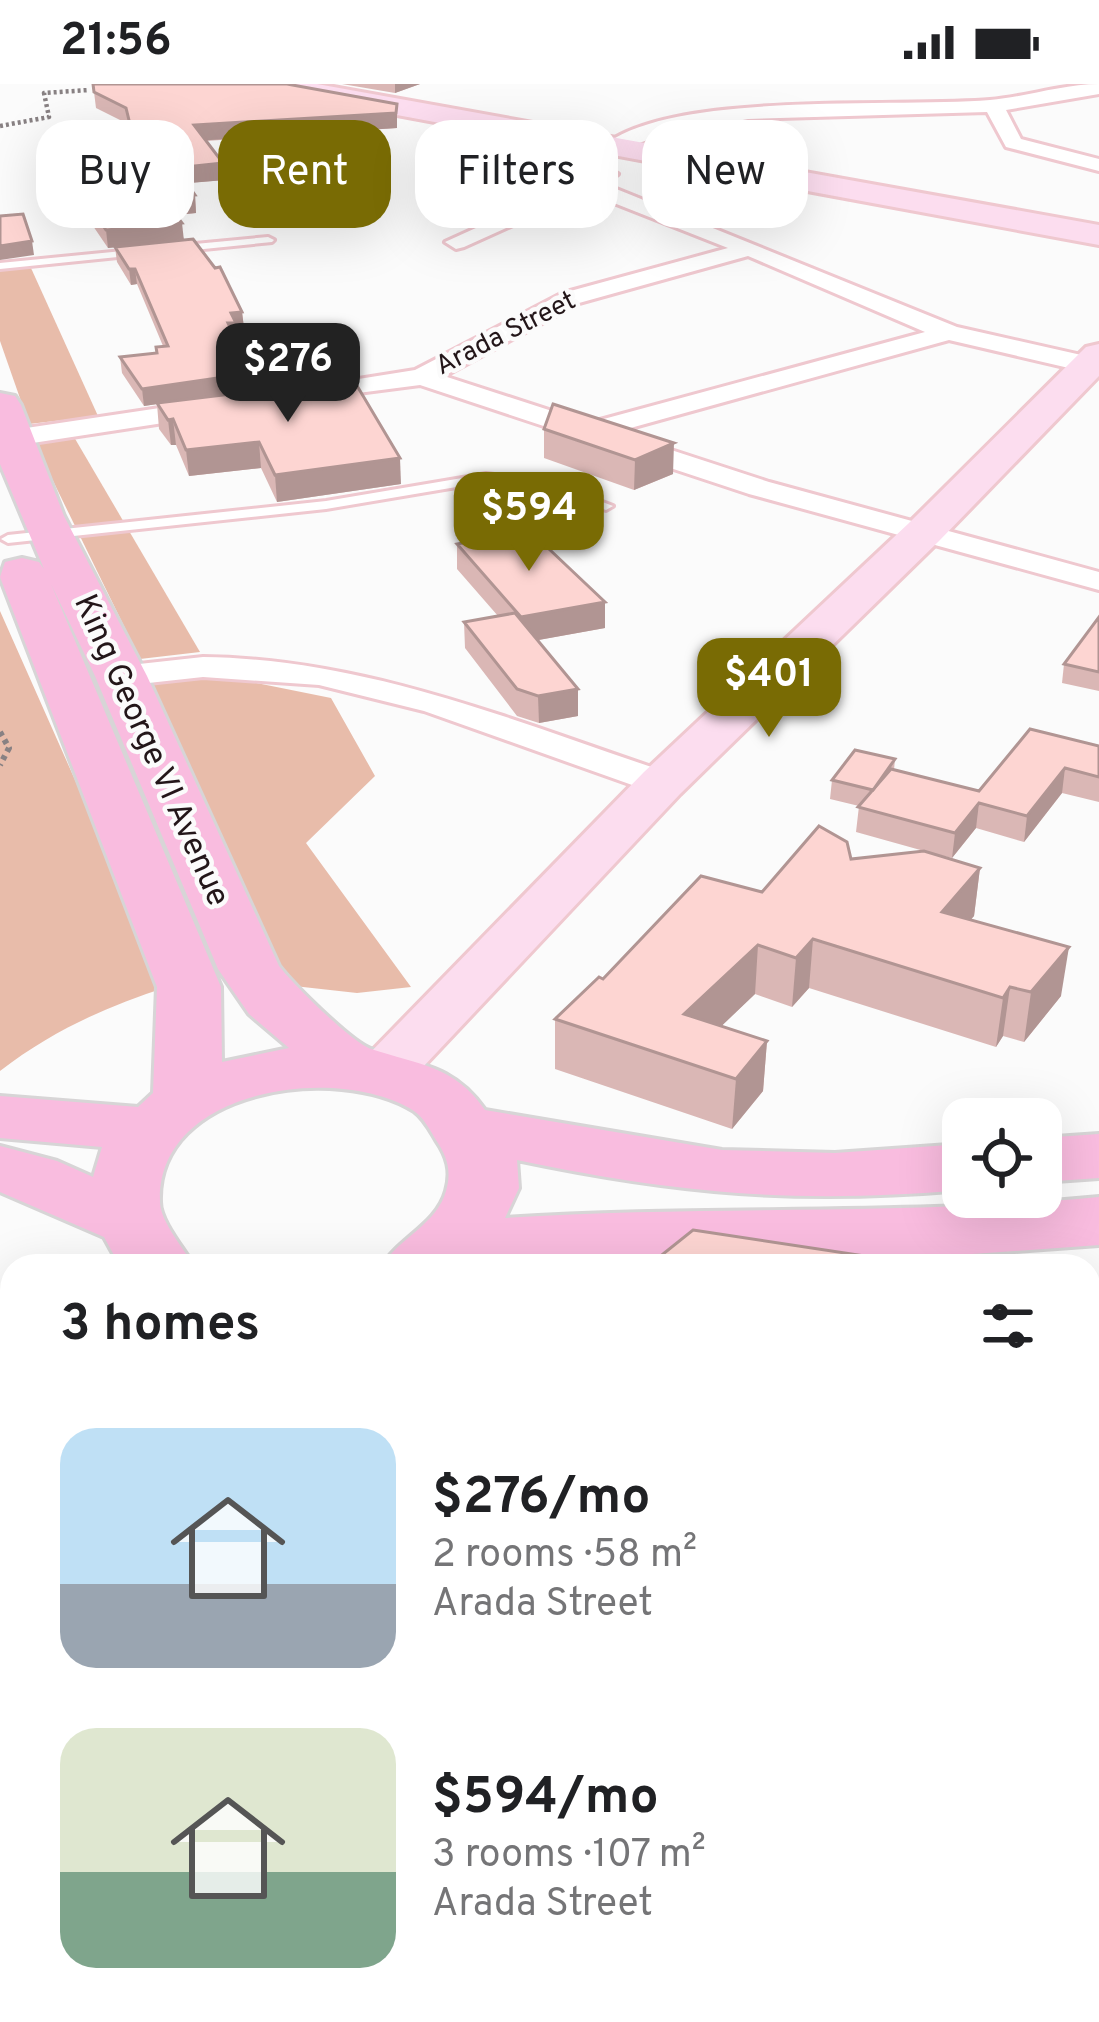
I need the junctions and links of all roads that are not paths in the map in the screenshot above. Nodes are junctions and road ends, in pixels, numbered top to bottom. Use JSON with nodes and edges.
{"nodes":[{"id":1,"x":274,"y":84,"type":"edge"},
{"id":2,"x":793,"y":84,"type":"edge"},
{"id":3,"x":1002,"y":84,"type":"edge"},
{"id":4,"x":941,"y":88,"type":"dead end"},
{"id":5,"x":1099,"y":88,"type":"edge"},
{"id":6,"x":1024,"y":100,"type":"junction"},
{"id":7,"x":994,"y":106,"type":"junction"},
{"id":8,"x":775,"y":115,"type":"junction"},
{"id":9,"x":467,"y":120,"type":"edge"},
{"id":10,"x":618,"y":145,"type":"edge"},
{"id":11,"x":1099,"y":165,"type":"edge"},
{"id":12,"x":808,"y":182,"type":"edge"},
{"id":13,"x":618,"y":197,"type":"edge"},
{"id":14,"x":487,"y":228,"type":"edge"},
{"id":15,"x":1099,"y":235,"type":"edge"},
{"id":16,"x":268,"y":240,"type":"dead end"},
{"id":17,"x":456,"y":242,"type":"dead end"},
{"id":18,"x":750,"y":249,"type":"junction"},
{"id":19,"x":0,"y":266,"type":"edge"},
{"id":20,"x":949,"y":333,"type":"junction"},
{"id":21,"x":1095,"y":363,"type":"edge"},
{"id":22,"x":422,"y":377,"type":"junction"},
{"id":23,"x":285,"y":398,"type":"edge"},
{"id":24,"x":240,"y":404,"type":"edge"},
{"id":25,"x":4,"y":420,"type":"edge"},
{"id":26,"x":586,"y":432,"type":"junction"},
{"id":27,"x":606,"y":506,"type":"dead end"},
{"id":28,"x":19,"y":530,"type":"edge"},
{"id":29,"x":924,"y":532,"type":"junction"},
{"id":30,"x":1099,"y":581,"type":"edge"},
{"id":31,"x":71,"y":628,"type":"junction"},
{"id":32,"x":121,"y":676,"type":"junction"},
{"id":33,"x":662,"y":784,"type":"junction"},
{"id":34,"x":366,"y":1069,"type":"junction"},
{"id":35,"x":164,"y":1112,"type":"junction"},
{"id":36,"x":0,"y":1117,"type":"edge"},
{"id":37,"x":473,"y":1130,"type":"junction"},
{"id":38,"x":1099,"y":1156,"type":"edge"},
{"id":39,"x":1062,"y":1159,"type":"edge"},
{"id":40,"x":0,"y":1169,"type":"edge"},
{"id":41,"x":942,"y":1169,"type":"edge"},
{"id":42,"x":1099,"y":1221,"type":"edge"},
{"id":43,"x":137,"y":1241,"type":"edge"},
{"id":44,"x":435,"y":1254,"type":"edge"},
{"id":45,"x":457,"y":1254,"type":"edge"}],
"edges":[{"from":1,"to":9,"type":"street"},
{"from":2,"to":8,"type":"street"},
{"from":3,"to":4,"type":"street"},
{"from":3,"to":6,"type":"street"},
{"from":5,"to":6,"type":"street"},
{"from":6,"to":7,"type":"street"},
{"from":7,"to":8,"type":"street"},
{"from":7,"to":11,"type":"street"},
{"from":8,"to":10,"type":"street"},
{"from":12,"to":15,"type":"street"},
{"from":13,"to":18,"type":"street"},
{"from":14,"to":17,"type":"street"},
{"from":16,"to":19,"type":"lane"},
{"from":18,"to":20,"type":"street"},
{"from":18,"to":22,"type":"street","name":"Arada Street"},
{"from":20,"to":21,"type":"street"},
{"from":20,"to":26,"type":"street"},
{"from":21,"to":29,"type":"street"},
{"from":22,"to":23,"type":"street","name":"Arada Street"},
{"from":22,"to":26,"type":"street"},
{"from":24,"to":25,"type":"street"},
{"from":25,"to":28,"type":"main road","name":"King George VI Avenue"},
{"from":26,"to":29,"type":"street"},
{"from":27,"to":28,"type":"lane"},
{"from":28,"to":31,"type":"main road","name":"King George VI Avenue"},
{"from":29,"to":30,"type":"street"},
{"from":29,"to":33,"type":"street"},
{"from":31,"to":32,"type":"main road","name":"King George VI Avenue"},
{"from":31,"to":35,"type":"main road","name":"King George VI Avenue"},
{"from":32,"to":33,"type":"street"},
{"from":32,"to":34,"type":"main road","name":"King George VI Avenue"},
{"from":33,"to":34,"type":"street"},
{"from":34,"to":35,"type":"main road"},
{"from":34,"to":37,"type":"main road"},
{"from":35,"to":36,"type":"main road"},
{"from":35,"to":43,"type":"main road"},
{"from":37,"to":41,"type":"main road"},
{"from":37,"to":44,"type":"main road"},
{"from":38,"to":39,"type":"main road"},
{"from":40,"to":43,"type":"main road"},
{"from":42,"to":45,"type":"main road"}]}
